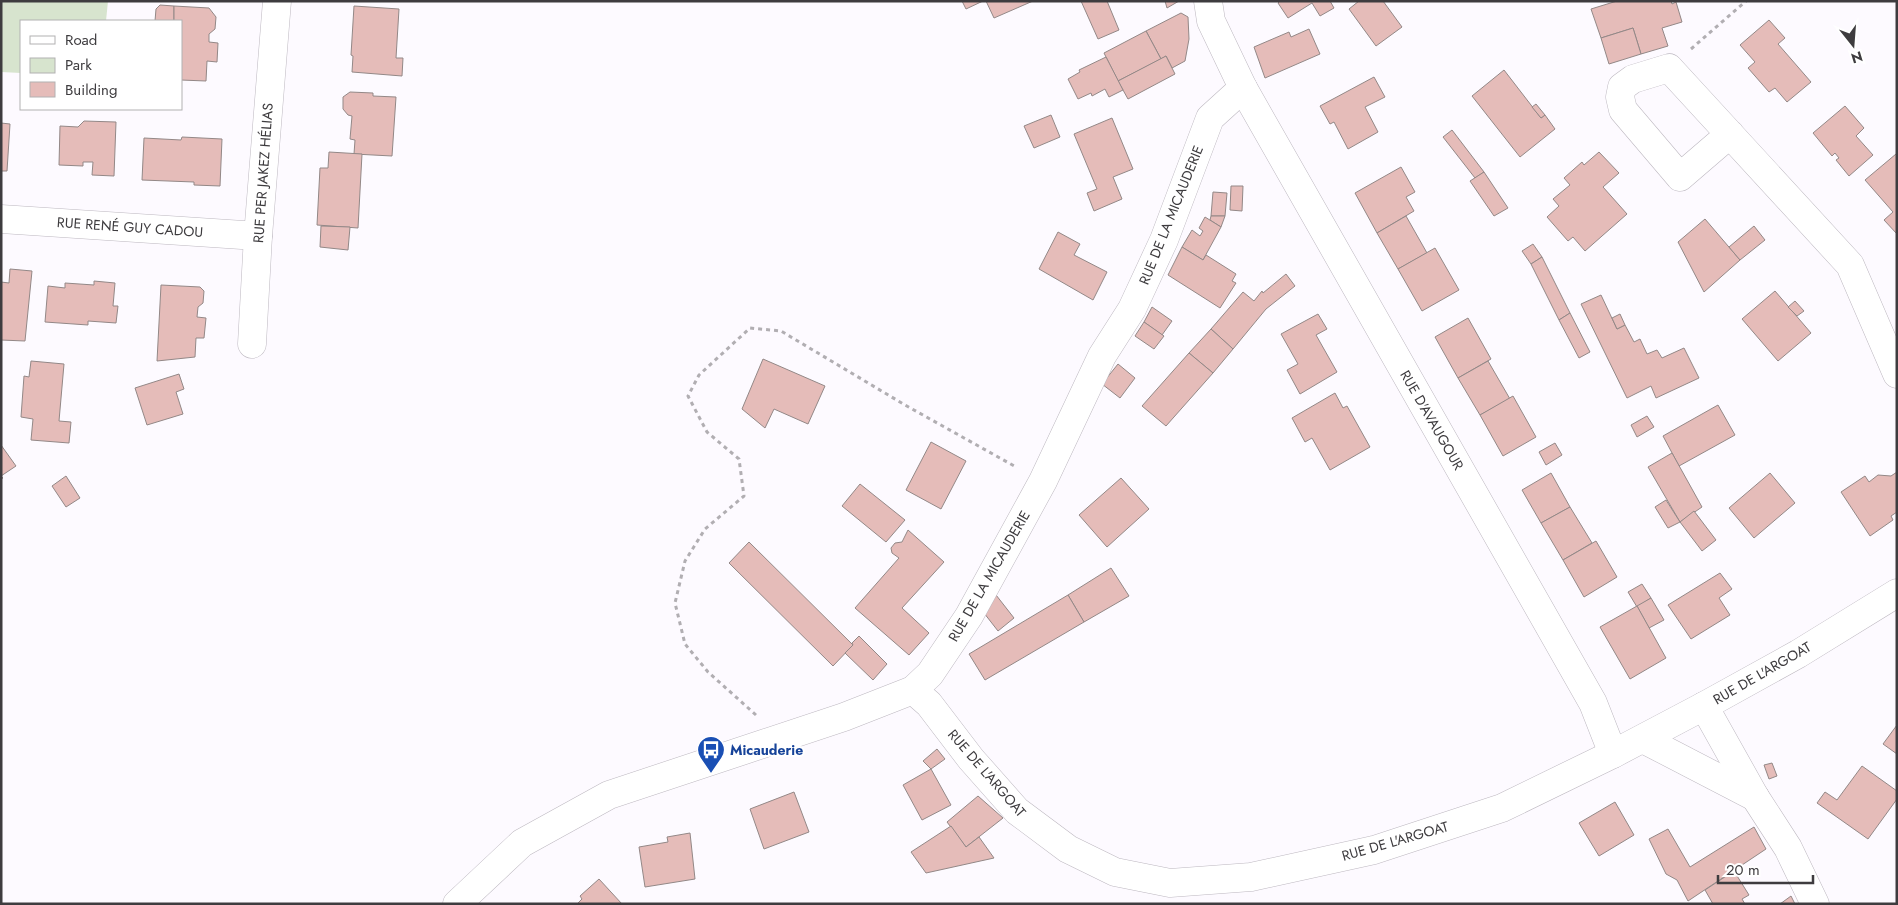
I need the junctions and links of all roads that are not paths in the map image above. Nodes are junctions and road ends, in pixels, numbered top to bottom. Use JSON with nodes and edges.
{"nodes":[{"id":1,"x":277,"y":1,"type":"edge"},
{"id":2,"x":1208,"y":1,"type":"edge"},
{"id":3,"x":1243,"y":88,"type":"junction"},
{"id":4,"x":1730,"y":134,"type":"junction"},
{"id":5,"x":1,"y":218,"type":"edge"},
{"id":6,"x":258,"y":236,"type":"junction"},
{"id":7,"x":252,"y":344,"type":"dead end"},
{"id":8,"x":1897,"y":374,"type":"edge"},
{"id":9,"x":1897,"y":593,"type":"edge"},
{"id":10,"x":913,"y":690,"type":"junction"},
{"id":11,"x":1704,"y":706,"type":"junction"},
{"id":12,"x":1643,"y":739,"type":"junction"},
{"id":13,"x":1613,"y":754,"type":"junction"},
{"id":14,"x":1755,"y":797,"type":"junction"},
{"id":15,"x":457,"y":904,"type":"edge"},
{"id":16,"x":1815,"y":904,"type":"edge"}],
"edges":[{"from":1,"to":6,"type":"street","name":"RUE PER JAKEZ HÉLIAS"},
{"from":2,"to":3,"type":"street"},
{"from":3,"to":10,"type":"street","name":"RUE DE LA MICAUDERIE"},
{"from":3,"to":13,"type":"street","name":"RUE D'AVAUGOUR"},
{"from":4,"to":4,"type":"street"},
{"from":4,"to":8,"type":"street"},
{"from":5,"to":6,"type":"street","name":"RUE RENÉ GUY CADOU"},
{"from":6,"to":7,"type":"street","name":"RUE PER JAKEZ HÉLIAS"},
{"from":9,"to":11,"type":"street","name":"RUE DE L'ARGOAT"},
{"from":10,"to":13,"type":"street","name":"RUE DE L'ARGOAT"},
{"from":10,"to":15,"type":"street","name":"RUE DE LA MICAUDERIE"},
{"from":11,"to":12,"type":"street","name":"RUE DE L'ARGOAT"},
{"from":11,"to":14,"type":"street"},
{"from":12,"to":13,"type":"street","name":"RUE DE L'ARGOAT"},
{"from":12,"to":14,"type":"street"},
{"from":14,"to":16,"type":"street"}]}
